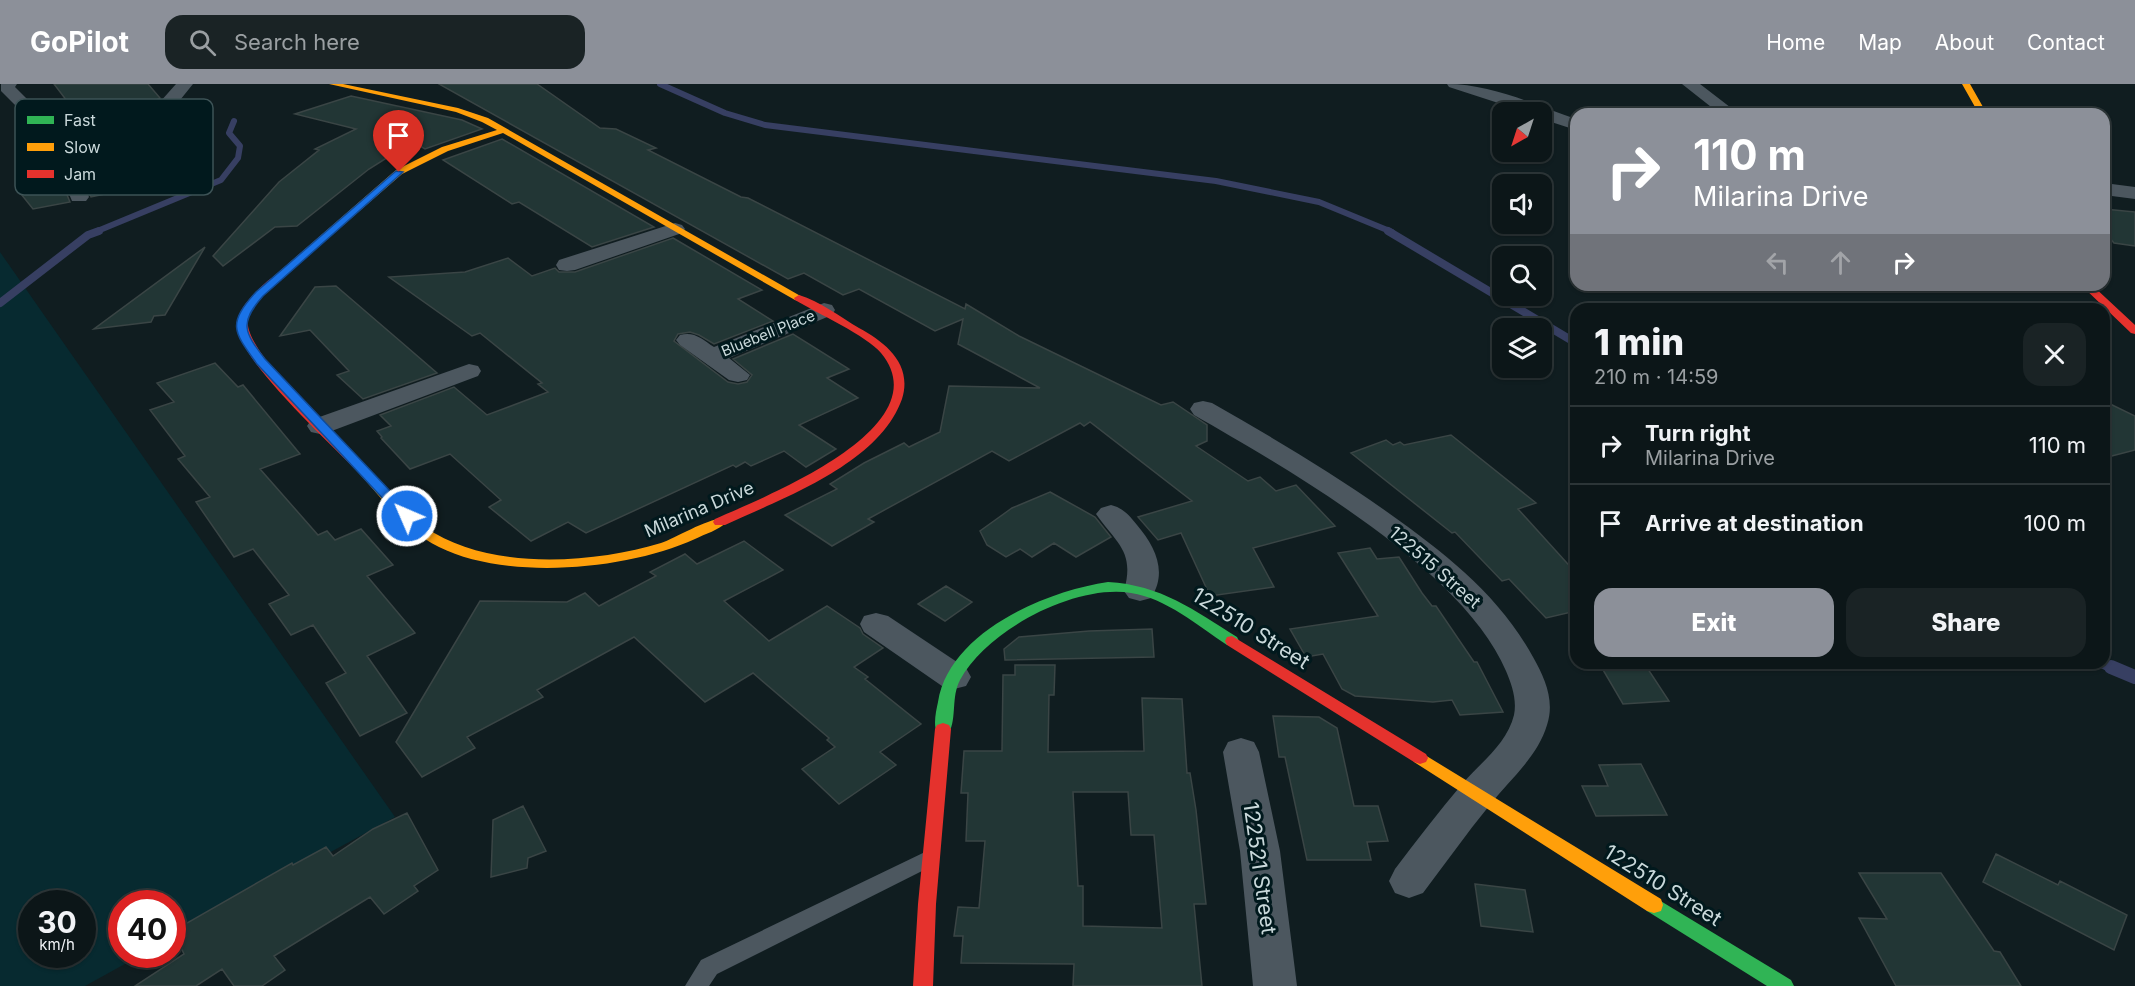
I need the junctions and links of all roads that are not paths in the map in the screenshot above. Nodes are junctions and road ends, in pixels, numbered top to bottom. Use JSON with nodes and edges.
{"nodes":[{"id":1,"x":9,"y":84,"type":"edge"},
{"id":2,"x":185,"y":84,"type":"edge"},
{"id":3,"x":336,"y":84,"type":"edge"},
{"id":4,"x":1455,"y":84,"type":"edge"},
{"id":5,"x":1690,"y":84,"type":"edge"},
{"id":6,"x":1966,"y":84,"type":"edge"},
{"id":7,"x":19,"y":99,"type":"edge"},
{"id":8,"x":172,"y":99,"type":"edge"},
{"id":9,"x":1508,"y":102,"type":"edge"},
{"id":10,"x":1723,"y":108,"type":"edge"},
{"id":11,"x":1980,"y":108,"type":"edge"},
{"id":12,"x":1552,"y":117,"type":"edge"},
{"id":13,"x":1570,"y":123,"type":"edge"},
{"id":14,"x":504,"y":130,"type":"junction"},
{"id":15,"x":2110,"y":190,"type":"edge"},
{"id":16,"x":2135,"y":193,"type":"edge"},
{"id":17,"x":675,"y":229,"type":"junction"},
{"id":18,"x":567,"y":265,"type":"dead end"},
{"id":19,"x":2092,"y":291,"type":"edge"},
{"id":20,"x":2105,"y":303,"type":"edge"},
{"id":21,"x":2110,"y":308,"type":"edge"},
{"id":22,"x":824,"y":310,"type":"junction"},
{"id":23,"x":2135,"y":331,"type":"edge"},
{"id":24,"x":688,"y":340,"type":"dead end"},
{"id":25,"x":712,"y":356,"type":"junction"},
{"id":26,"x":738,"y":375,"type":"dead end"},
{"id":27,"x":489,"y":387,"type":"dead end"},
{"id":28,"x":1203,"y":409,"type":"dead end"},
{"id":29,"x":320,"y":426,"type":"junction"},
{"id":30,"x":1111,"y":514,"type":"dead end"},
{"id":31,"x":1140,"y":591,"type":"junction"},
{"id":32,"x":876,"y":624,"type":"dead end"},
{"id":33,"x":954,"y":677,"type":"junction"},
{"id":34,"x":1241,"y":753,"type":"dead end"},
{"id":35,"x":1477,"y":793,"type":"junction"},
{"id":36,"x":931,"y":857,"type":"junction"},
{"id":37,"x":1409,"y":881,"type":"dead end"},
{"id":38,"x":1275,"y":985,"type":"edge"},
{"id":39,"x":696,"y":986,"type":"edge"},
{"id":40,"x":923,"y":986,"type":"edge"},
{"id":41,"x":1784,"y":986,"type":"edge"}],
"edges":[{"from":1,"to":7,"type":"street"},
{"from":2,"to":8,"type":"street"},
{"from":3,"to":14,"type":"street","name":"Milarina Drive"},
{"from":4,"to":9,"type":"street"},
{"from":5,"to":10,"type":"street"},
{"from":6,"to":11,"type":"street"},
{"from":12,"to":13,"type":"street"},
{"from":14,"to":17,"type":"street","name":"Milarina Drive"},
{"from":14,"to":29,"type":"street","name":"Milarina Drive"},
{"from":15,"to":16,"type":"street"},
{"from":17,"to":18,"type":"street"},
{"from":17,"to":22,"type":"street","name":"Milarina Drive"},
{"from":19,"to":20,"type":"street"},
{"from":21,"to":23,"type":"street"},
{"from":22,"to":25,"type":"street","name":"Bluebell Place"},
{"from":22,"to":29,"type":"street","name":"Milarina Drive"},
{"from":24,"to":25,"type":"street","name":"Bluebell Place"},
{"from":25,"to":26,"type":"street","name":"Bluebell Place"},
{"from":27,"to":29,"type":"street"},
{"from":28,"to":35,"type":"street","name":"122515 Street"},
{"from":30,"to":31,"type":"street"},
{"from":31,"to":33,"type":"street","name":"122510 Street"},
{"from":31,"to":35,"type":"street","name":"122510 Street"},
{"from":32,"to":33,"type":"street"},
{"from":33,"to":36,"type":"street","name":"122510 Street"},
{"from":34,"to":38,"type":"street","name":"122521 Street"},
{"from":35,"to":37,"type":"street","name":"122515 Street"},
{"from":35,"to":41,"type":"street","name":"122510 Street"},
{"from":36,"to":39,"type":"lane"},
{"from":36,"to":40,"type":"street","name":"122510 Street"}]}
